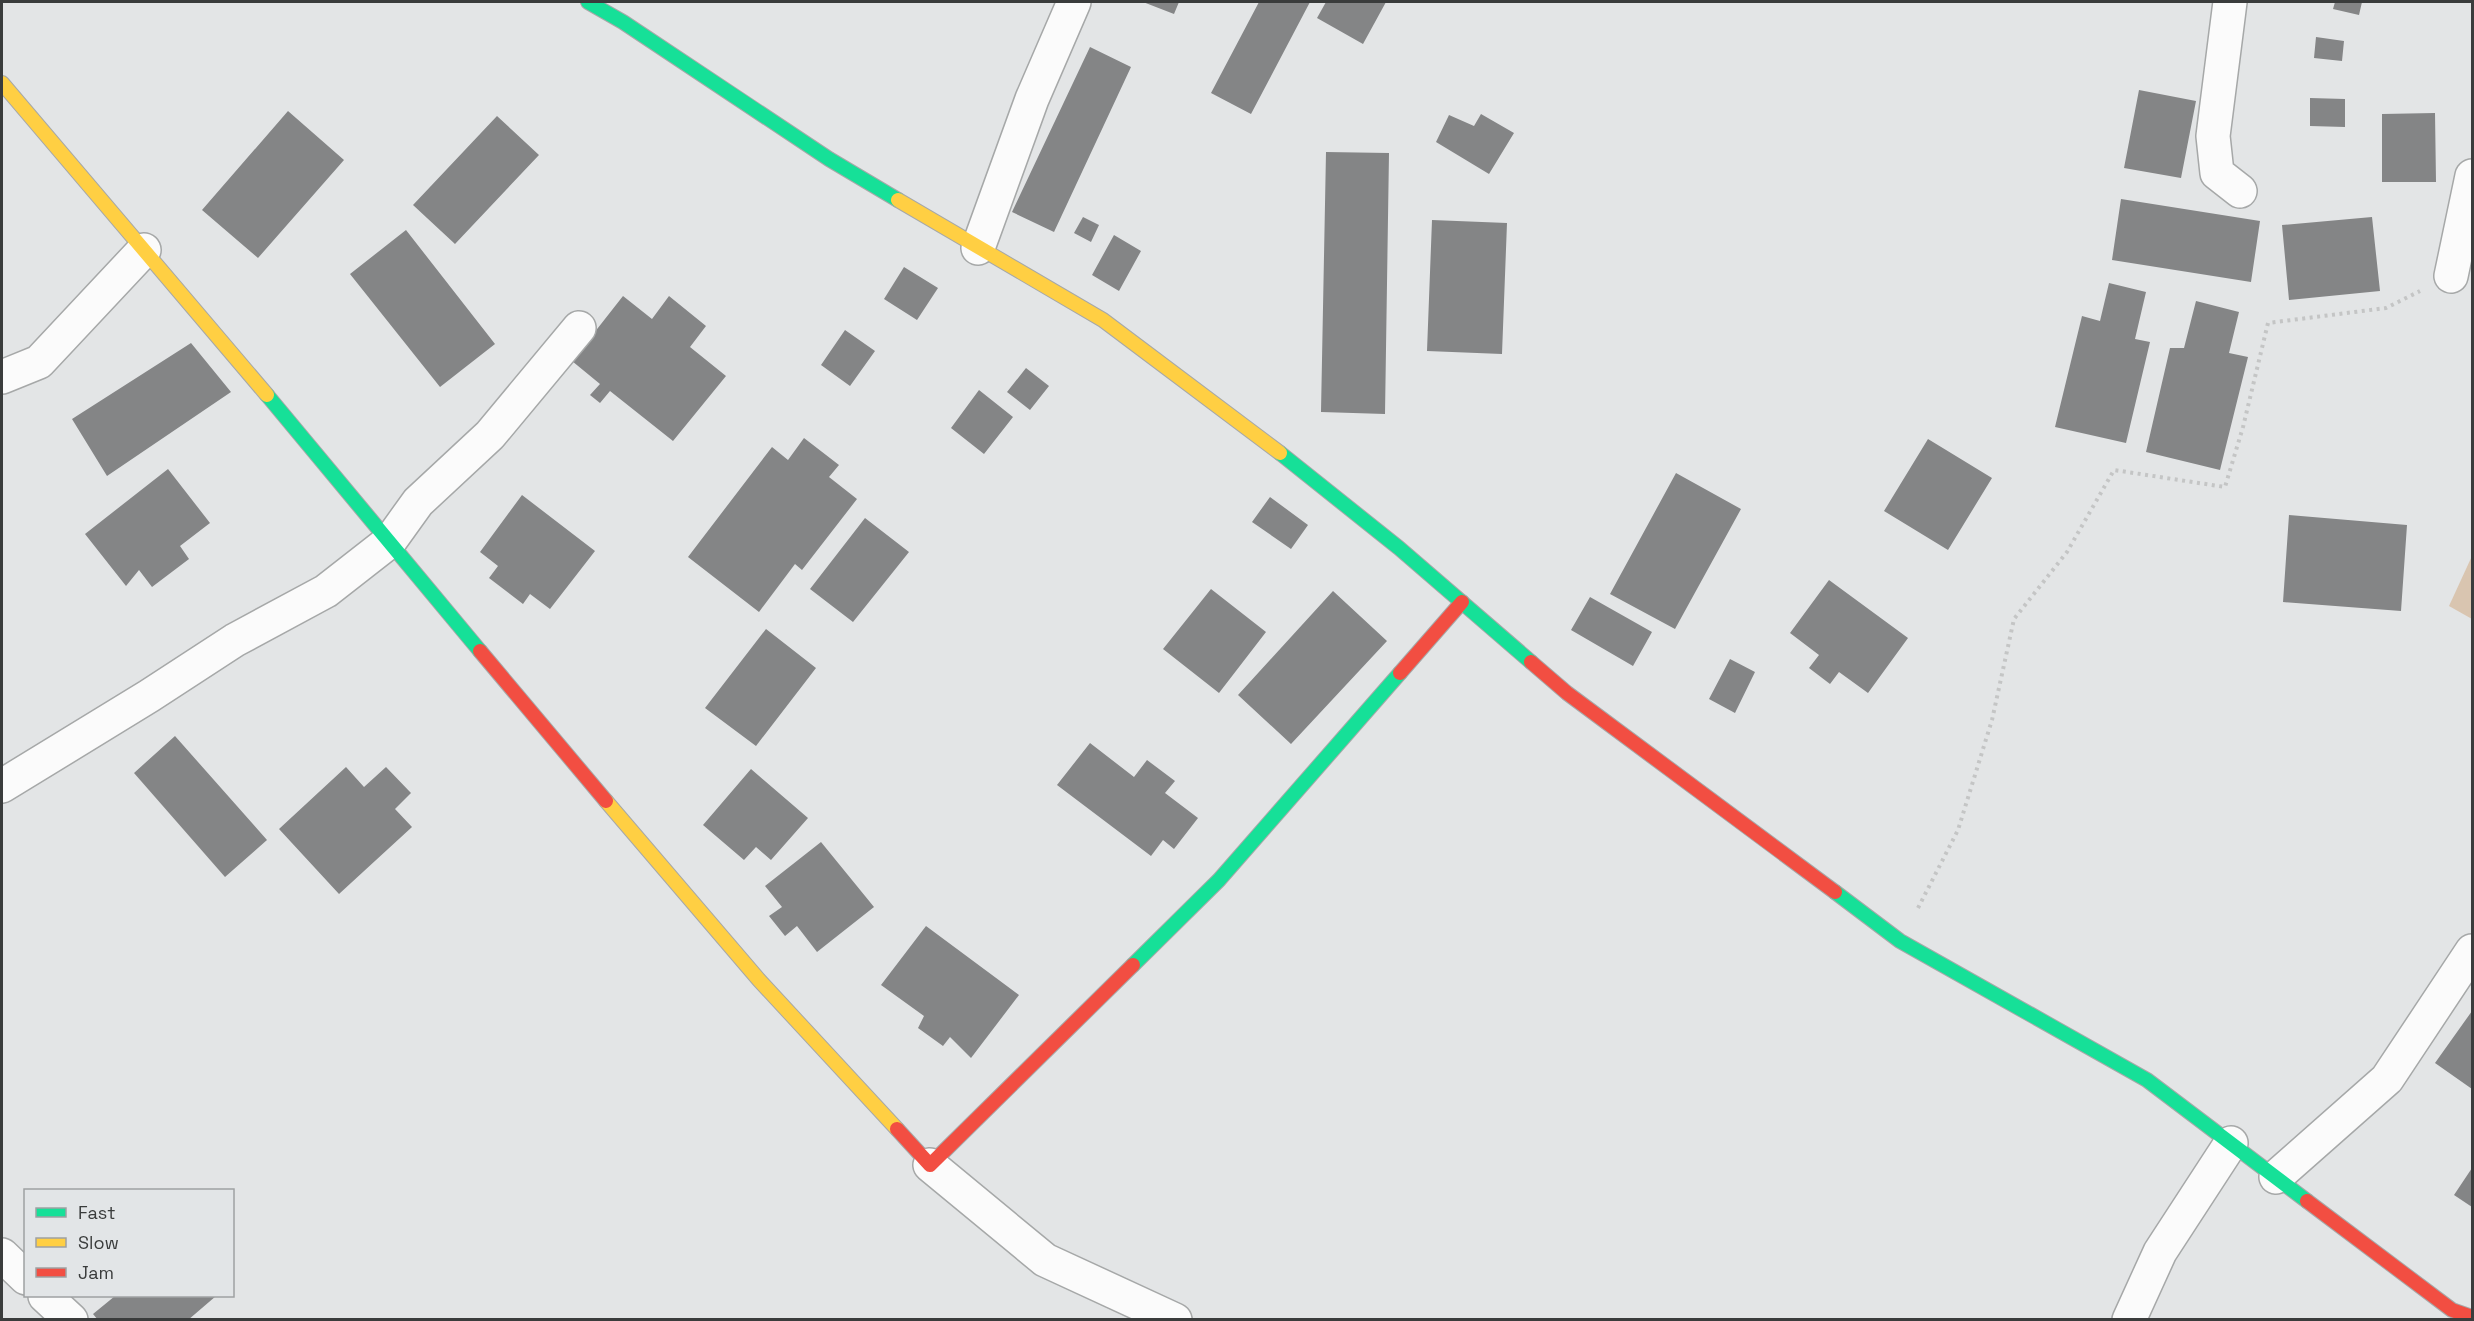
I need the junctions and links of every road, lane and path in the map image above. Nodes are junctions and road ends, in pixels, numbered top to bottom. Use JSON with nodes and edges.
{"nodes":[{"id":1,"x":588,"y":2,"type":"edge"},
{"id":2,"x":1074,"y":2,"type":"edge"},
{"id":3,"x":2230,"y":2,"type":"edge"},
{"id":4,"x":2,"y":83,"type":"edge"},
{"id":5,"x":2472,"y":176,"type":"edge"},
{"id":6,"x":2240,"y":191,"type":"dead end"},
{"id":7,"x":978,"y":248,"type":"junction"},
{"id":8,"x":144,"y":250,"type":"junction"},
{"id":9,"x":2451,"y":276,"type":"joint"},
{"id":10,"x":579,"y":328,"type":"dead end"},
{"id":11,"x":2,"y":377,"type":"edge"},
{"id":12,"x":390,"y":541,"type":"junction"},
{"id":13,"x":1462,"y":602,"type":"junction"},
{"id":14,"x":2,"y":786,"type":"edge"},
{"id":15,"x":1900,"y":941,"type":"junction"},
{"id":16,"x":2472,"y":951,"type":"edge"},
{"id":17,"x":2231,"y":1143,"type":"junction"},
{"id":18,"x":930,"y":1165,"type":"junction"},
{"id":19,"x":2276,"y":1177,"type":"junction"},
{"id":20,"x":2,"y":1255,"type":"edge"},
{"id":21,"x":24,"y":1276,"type":"edge"},
{"id":22,"x":46,"y":1297,"type":"edge"},
{"id":23,"x":2472,"y":1317,"type":"edge"},
{"id":24,"x":71,"y":1320,"type":"edge"},
{"id":25,"x":1175,"y":1320,"type":"edge"},
{"id":26,"x":2129,"y":1320,"type":"edge"}],
"edges":[{"from":1,"to":7,"type":"street"},
{"from":2,"to":7,"type":"street"},
{"from":3,"to":6,"type":"street"},
{"from":4,"to":8,"type":"street"},
{"from":5,"to":9,"type":"street"},
{"from":7,"to":13,"type":"street"},
{"from":8,"to":11,"type":"street"},
{"from":8,"to":12,"type":"street"},
{"from":9,"to":15,"type":"path"},
{"from":10,"to":12,"type":"street"},
{"from":12,"to":14,"type":"street"},
{"from":12,"to":18,"type":"street"},
{"from":13,"to":15,"type":"street"},
{"from":13,"to":18,"type":"street"},
{"from":15,"to":17,"type":"street"},
{"from":16,"to":19,"type":"street"},
{"from":17,"to":19,"type":"street"},
{"from":17,"to":26,"type":"street"},
{"from":18,"to":25,"type":"street"},
{"from":19,"to":23,"type":"street"},
{"from":20,"to":21,"type":"street"},
{"from":22,"to":24,"type":"street"}]}
